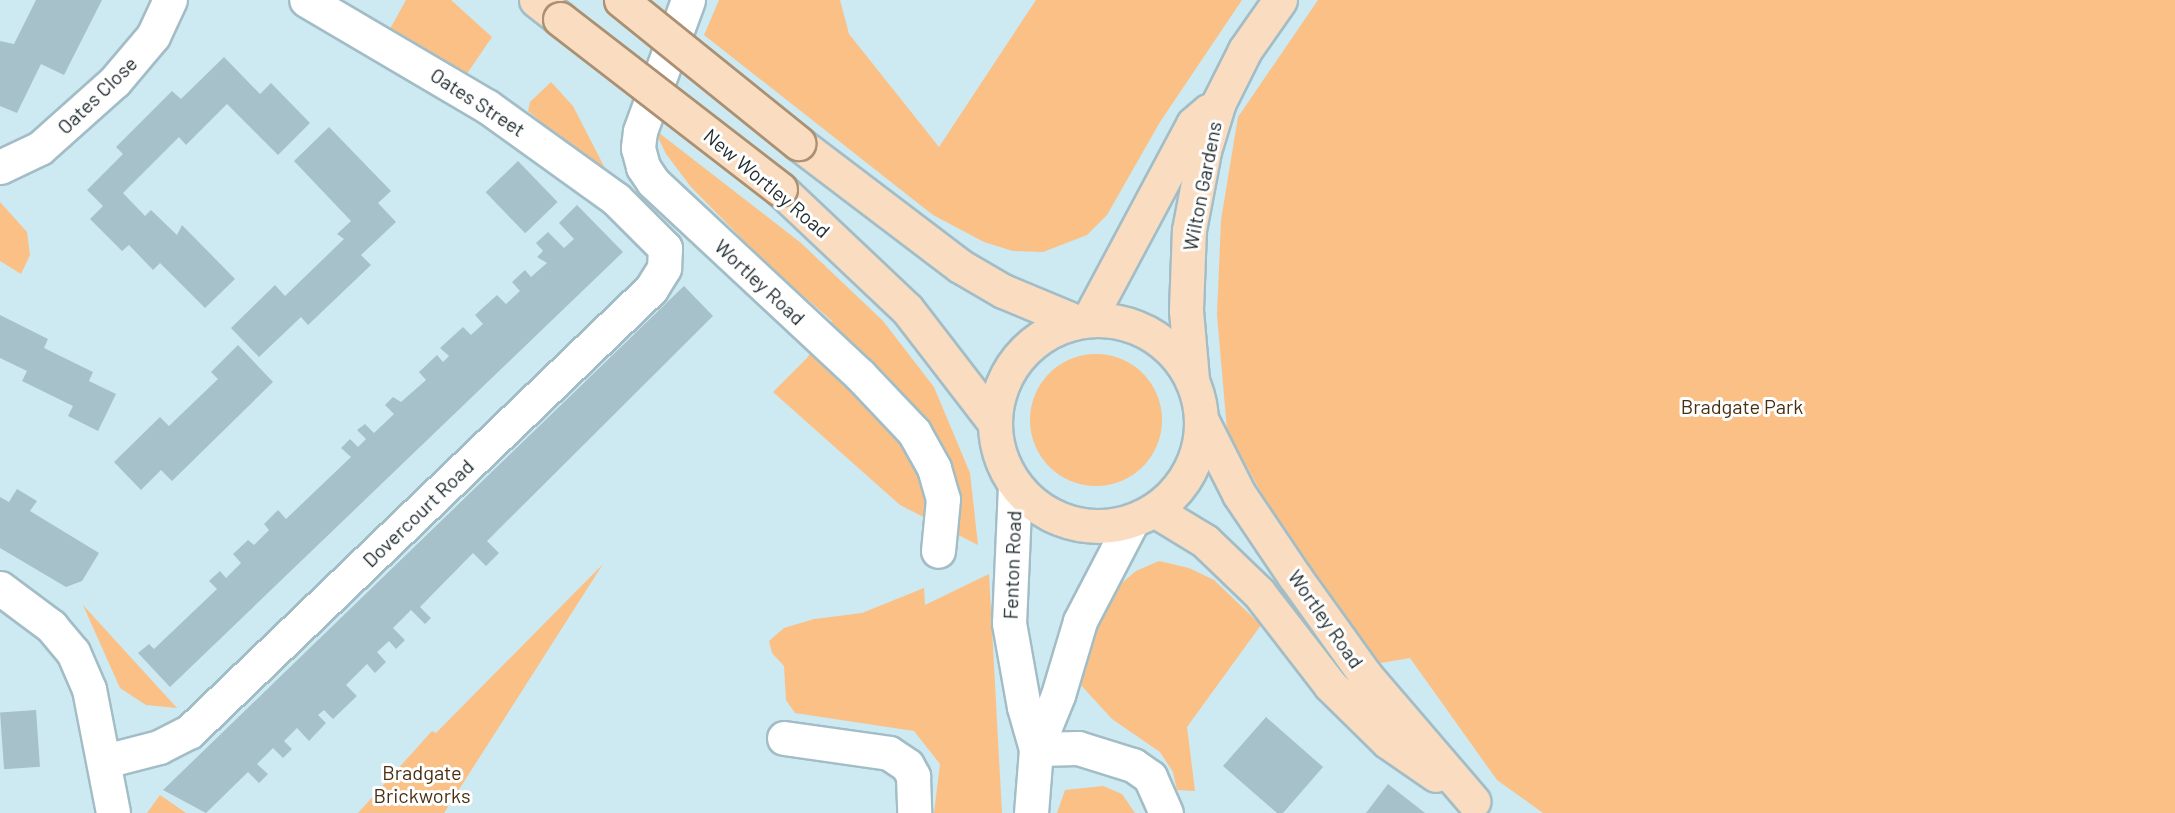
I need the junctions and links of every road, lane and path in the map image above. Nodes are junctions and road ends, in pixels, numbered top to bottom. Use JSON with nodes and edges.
{"nodes":[{"id":1,"x":170,"y":0,"type":"edge"},
{"id":2,"x":306,"y":0,"type":"edge"},
{"id":3,"x":621,"y":0,"type":"edge"},
{"id":4,"x":688,"y":0,"type":"edge"},
{"id":5,"x":1280,"y":0,"type":"edge"},
{"id":6,"x":548,"y":9,"type":"edge"},
{"id":7,"x":1219,"y":102,"type":"junction"},
{"id":8,"x":0,"y":167,"type":"edge"},
{"id":9,"x":639,"y":220,"type":"joint"},
{"id":10,"x":1082,"y":320,"type":"junction"},
{"id":11,"x":1192,"y":379,"type":"junction"},
{"id":12,"x":1202,"y":421,"type":"junction"},
{"id":13,"x":994,"y":422,"type":"junction"},
{"id":14,"x":1015,"y":486,"type":"junction"},
{"id":15,"x":1143,"y":516,"type":"junction"},
{"id":16,"x":938,"y":551,"type":"dead end"},
{"id":17,"x":0,"y":588,"type":"edge"},
{"id":18,"x":784,"y":738,"type":"dead end"},
{"id":19,"x":1036,"y":749,"type":"junction"},
{"id":20,"x":105,"y":761,"type":"junction"},
{"id":21,"x":1480,"y":807,"type":"edge"},
{"id":22,"x":113,"y":813,"type":"edge"},
{"id":23,"x":914,"y":813,"type":"edge"},
{"id":24,"x":1031,"y":813,"type":"edge"},
{"id":25,"x":1166,"y":813,"type":"edge"}],
"edges":[{"from":1,"to":8,"type":"street","name":"Oates Close"},
{"from":2,"to":9,"type":"street","name":"Oates Street"},
{"from":3,"to":10,"type":"main road","bridge":true},
{"from":4,"to":16,"type":"street","name":"Wortley Road"},
{"from":5,"to":7,"type":"main road","name":"Wilton Gardens"},
{"from":6,"to":13,"type":"main road","name":"New Wortley Road","bridge":true},
{"from":7,"to":10,"type":"main road","name":"Wilton Gardens"},
{"from":7,"to":11,"type":"main road","name":"Wilton Gardens"},
{"from":9,"to":20,"type":"street","name":"Dovercourt Road"},
{"from":10,"to":11,"type":"main road"},
{"from":10,"to":13,"type":"main road"},
{"from":11,"to":12,"type":"main road"},
{"from":12,"to":15,"type":"main road"},
{"from":12,"to":21,"type":"main road","name":"Wortley Road"},
{"from":13,"to":14,"type":"main road"},
{"from":14,"to":15,"type":"main road"},
{"from":14,"to":19,"type":"street","name":"Fenton Road"},
{"from":15,"to":19,"type":"street","name":"Fenton Road"},
{"from":15,"to":21,"type":"main road","name":"Wortley Road"},
{"from":17,"to":20,"type":"street"},
{"from":18,"to":23,"type":"street"},
{"from":19,"to":24,"type":"street","name":"Fenton Road"},
{"from":19,"to":25,"type":"street"},
{"from":20,"to":22,"type":"street"}]}
